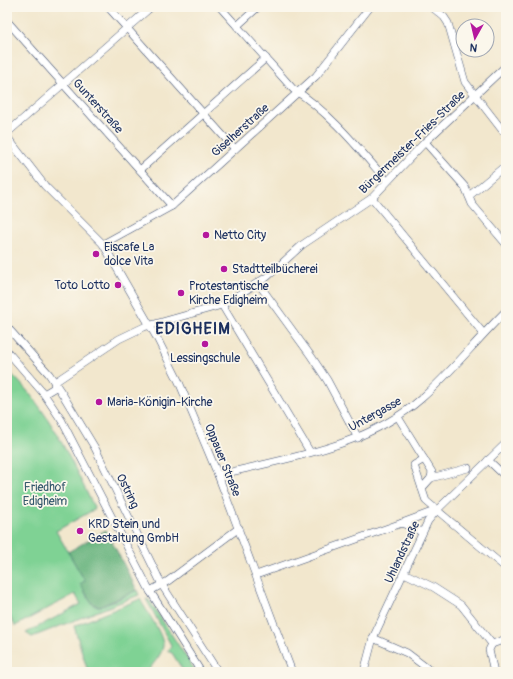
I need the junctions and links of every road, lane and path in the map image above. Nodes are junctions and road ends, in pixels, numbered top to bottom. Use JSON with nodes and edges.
{"nodes":[{"id":1,"x":108,"y":7,"type":"edge"},
{"id":2,"x":151,"y":7,"type":"edge"},
{"id":3,"x":220,"y":7,"type":"edge"},
{"id":4,"x":258,"y":7,"type":"edge"},
{"id":5,"x":370,"y":7,"type":"edge"},
{"id":6,"x":432,"y":7,"type":"edge"},
{"id":7,"x":7,"y":21,"type":"edge"},
{"id":8,"x":237,"y":26,"type":"junction"},
{"id":9,"x":128,"y":28,"type":"junction"},
{"id":10,"x":266,"y":58,"type":"junction"},
{"id":11,"x":506,"y":66,"type":"edge"},
{"id":12,"x":63,"y":83,"type":"junction"},
{"id":13,"x":298,"y":92,"type":"junction"},
{"id":14,"x":475,"y":96,"type":"junction"},
{"id":15,"x":203,"y":114,"type":"junction"},
{"id":16,"x":7,"y":133,"type":"edge"},
{"id":17,"x":506,"y":135,"type":"edge"},
{"id":18,"x":7,"y":137,"type":"edge"},
{"id":19,"x":425,"y":142,"type":"junction"},
{"id":20,"x":235,"y":149,"type":"junction"},
{"id":21,"x":506,"y":165,"type":"edge"},
{"id":22,"x":140,"y":170,"type":"junction"},
{"id":23,"x":387,"y":181,"type":"junction"},
{"id":24,"x":469,"y":196,"type":"junction"},
{"id":25,"x":372,"y":198,"type":"junction"},
{"id":26,"x":172,"y":206,"type":"junction"},
{"id":27,"x":103,"y":244,"type":"junction"},
{"id":28,"x":506,"y":244,"type":"edge"},
{"id":29,"x":258,"y":283,"type":"junction"},
{"id":30,"x":222,"y":305,"type":"junction"},
{"id":31,"x":506,"y":311,"type":"edge"},
{"id":32,"x":150,"y":325,"type":"junction"},
{"id":33,"x":7,"y":327,"type":"edge"},
{"id":34,"x":483,"y":333,"type":"junction"},
{"id":35,"x":7,"y":351,"type":"edge"},
{"id":36,"x":55,"y":382,"type":"junction"},
{"id":37,"x":44,"y":394,"type":"junction"},
{"id":38,"x":398,"y":417,"type":"junction"},
{"id":39,"x":358,"y":438,"type":"junction"},
{"id":40,"x":506,"y":443,"type":"edge"},
{"id":41,"x":310,"y":452,"type":"junction"},
{"id":42,"x":424,"y":459,"type":"junction"},
{"id":43,"x":488,"y":460,"type":"junction"},
{"id":44,"x":468,"y":468,"type":"dead end"},
{"id":45,"x":218,"y":475,"type":"junction"},
{"id":46,"x":506,"y":477,"type":"edge"},
{"id":47,"x":431,"y":478,"type":"junction"},
{"id":48,"x":422,"y":488,"type":"junction"},
{"id":49,"x":437,"y":510,"type":"junction"},
{"id":50,"x":404,"y":522,"type":"junction"},
{"id":51,"x":238,"y":528,"type":"junction"},
{"id":52,"x":422,"y":532,"type":"junction"},
{"id":53,"x":506,"y":568,"type":"edge"},
{"id":54,"x":404,"y":573,"type":"junction"},
{"id":55,"x":256,"y":575,"type":"junction"},
{"id":56,"x":162,"y":585,"type":"junction"},
{"id":57,"x":150,"y":591,"type":"junction"},
{"id":58,"x":374,"y":638,"type":"junction"},
{"id":59,"x":506,"y":639,"type":"edge"},
{"id":60,"x":492,"y":644,"type":"junction"},
{"id":61,"x":494,"y":670,"type":"edge"},
{"id":62,"x":201,"y":672,"type":"edge"},
{"id":63,"x":218,"y":672,"type":"edge"},
{"id":64,"x":292,"y":672,"type":"edge"},
{"id":65,"x":364,"y":672,"type":"edge"},
{"id":66,"x":432,"y":672,"type":"edge"}],
"edges":[{"from":1,"to":9,"type":"street"},
{"from":2,"to":9,"type":"street"},
{"from":3,"to":8,"type":"street"},
{"from":4,"to":8,"type":"street"},
{"from":5,"to":13,"type":"street","name":"Giselherstraße"},
{"from":6,"to":14,"type":"street"},
{"from":7,"to":12,"type":"street","name":"Gunterstraße"},
{"from":8,"to":10,"type":"street"},
{"from":9,"to":12,"type":"street"},
{"from":9,"to":15,"type":"street"},
{"from":10,"to":13,"type":"street"},
{"from":10,"to":15,"type":"street"},
{"from":11,"to":14,"type":"street","name":"Bürgermeister-Fries-Straße"},
{"from":12,"to":16,"type":"street"},
{"from":12,"to":22,"type":"street","name":"Gunterstraße"},
{"from":13,"to":20,"type":"street","name":"Giselherstraße"},
{"from":13,"to":23,"type":"street"},
{"from":14,"to":17,"type":"street"},
{"from":14,"to":19,"type":"street","name":"Bürgermeister-Fries-Straße"},
{"from":15,"to":20,"type":"street"},
{"from":15,"to":22,"type":"street"},
{"from":18,"to":27,"type":"street","name":"Oppauer Straße"},
{"from":19,"to":23,"type":"street","name":"Bürgermeister-Fries-Straße"},
{"from":19,"to":24,"type":"street"},
{"from":20,"to":26,"type":"street","name":"Giselherstraße"},
{"from":21,"to":24,"type":"street"},
{"from":22,"to":26,"type":"street","name":"Gunterstraße"},
{"from":23,"to":25,"type":"street","name":"Bürgermeister-Fries-Straße"},
{"from":24,"to":28,"type":"street"},
{"from":25,"to":29,"type":"street","name":"Bürgermeister-Fries-Straße"},
{"from":25,"to":34,"type":"street"},
{"from":26,"to":27,"type":"street","name":"Giselherstraße"},
{"from":27,"to":32,"type":"street","name":"Oppauer Straße"},
{"from":29,"to":30,"type":"street","name":"Bürgermeister-Fries-Straße"},
{"from":29,"to":39,"type":"street"},
{"from":30,"to":32,"type":"street","name":"Bürgermeister-Fries-Straße"},
{"from":30,"to":41,"type":"street"},
{"from":31,"to":34,"type":"street","name":"Untergasse"},
{"from":32,"to":36,"type":"street","name":"Bürgermeister-Fries-Straße"},
{"from":32,"to":45,"type":"street","name":"Oppauer Straße"},
{"from":33,"to":36,"type":"street","name":"Ostring"},
{"from":34,"to":38,"type":"street","name":"Untergasse"},
{"from":35,"to":37,"type":"street"},
{"from":36,"to":37,"type":"street","name":"Bürgermeister-Fries-Straße"},
{"from":36,"to":56,"type":"street","name":"Ostring"},
{"from":37,"to":57,"type":"street"},
{"from":38,"to":39,"type":"street","name":"Untergasse"},
{"from":38,"to":42,"type":"street"},
{"from":39,"to":41,"type":"street","name":"Untergasse"},
{"from":40,"to":43,"type":"street","name":"Uhlandstraße"},
{"from":41,"to":45,"type":"street","name":"Untergasse"},
{"from":42,"to":47,"type":"street"},
{"from":42,"to":48,"type":"street"},
{"from":43,"to":46,"type":"street"},
{"from":43,"to":49,"type":"street","name":"Uhlandstraße"},
{"from":44,"to":47,"type":"street"},
{"from":45,"to":51,"type":"street","name":"Oppauer Straße"},
{"from":47,"to":48,"type":"street"},
{"from":48,"to":49,"type":"street"},
{"from":49,"to":50,"type":"street"},
{"from":49,"to":52,"type":"street","name":"Uhlandstraße"},
{"from":49,"to":53,"type":"street"},
{"from":50,"to":52,"type":"street"},
{"from":50,"to":55,"type":"street"},
{"from":51,"to":55,"type":"street","name":"Oppauer Straße"},
{"from":51,"to":56,"type":"street"},
{"from":52,"to":54,"type":"street","name":"Uhlandstraße"},
{"from":54,"to":58,"type":"street","name":"Uhlandstraße"},
{"from":54,"to":60,"type":"street"},
{"from":55,"to":64,"type":"street","name":"Oppauer Straße"},
{"from":56,"to":57,"type":"street"},
{"from":56,"to":63,"type":"street","name":"Ostring"},
{"from":57,"to":62,"type":"street"},
{"from":58,"to":65,"type":"street","name":"Uhlandstraße"},
{"from":58,"to":66,"type":"street"},
{"from":59,"to":60,"type":"street"},
{"from":60,"to":61,"type":"street"}]}
